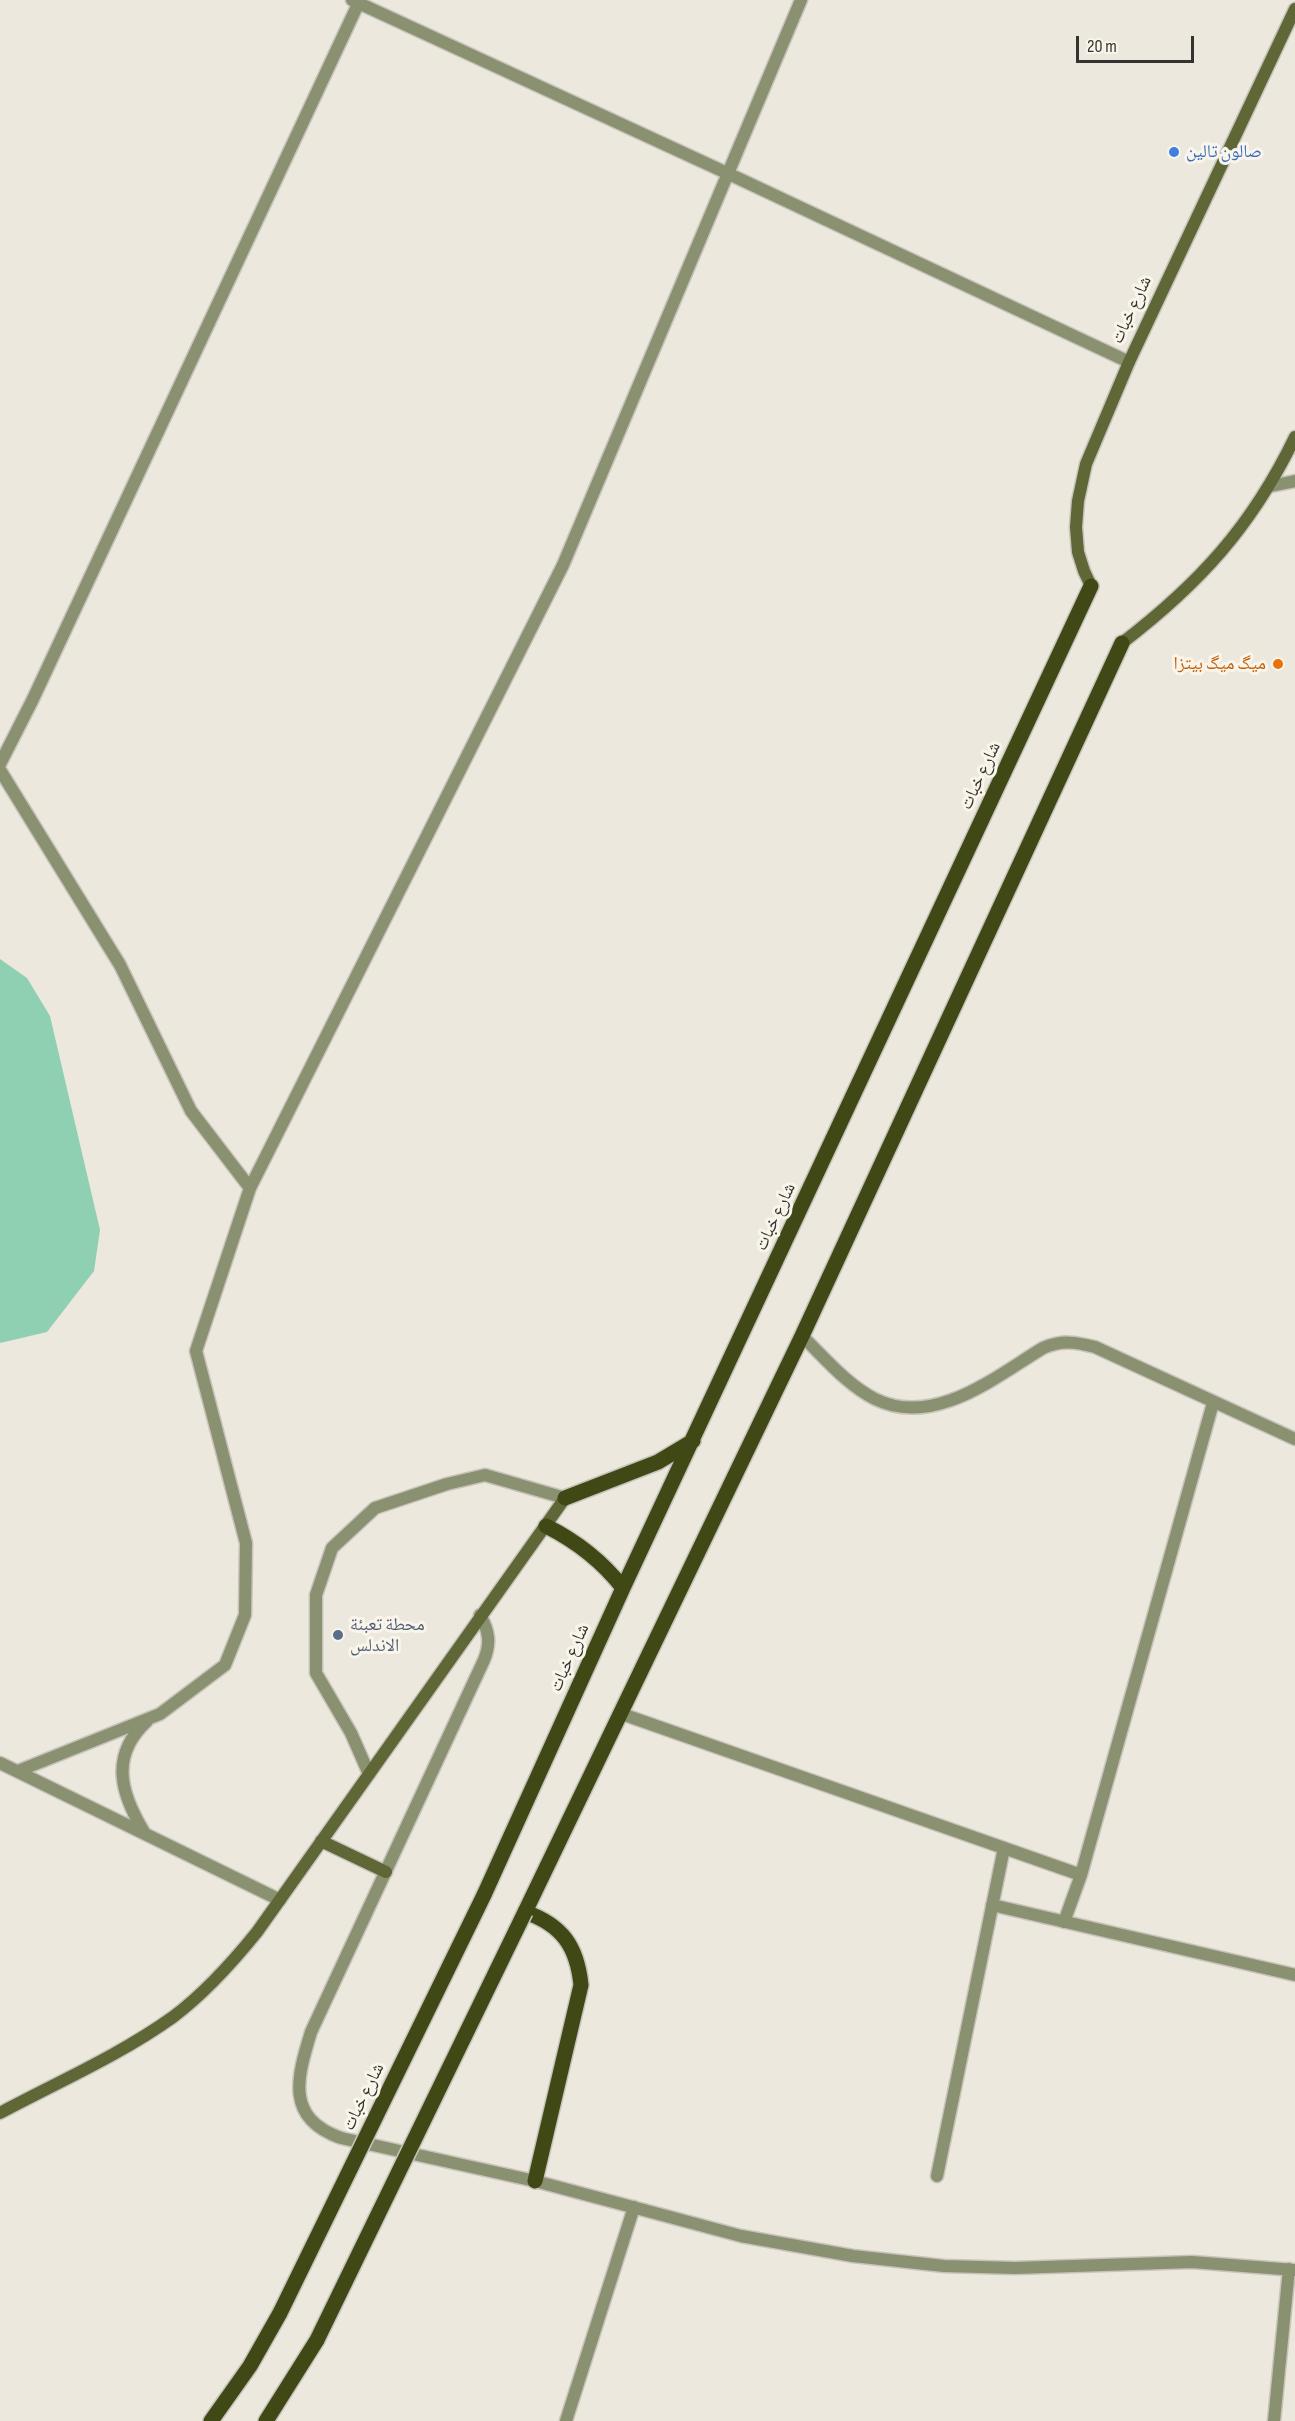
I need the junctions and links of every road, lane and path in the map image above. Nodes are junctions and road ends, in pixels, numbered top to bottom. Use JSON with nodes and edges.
{"nodes":[{"id":1,"x":801,"y":0,"type":"edge"},
{"id":2,"x":357,"y":1,"type":"edge"},
{"id":3,"x":1295,"y":9,"type":"edge"},
{"id":4,"x":729,"y":174,"type":"junction"},
{"id":5,"x":1129,"y":362,"type":"junction"},
{"id":6,"x":1295,"y":437,"type":"edge"},
{"id":7,"x":1295,"y":481,"type":"edge"},
{"id":8,"x":1271,"y":486,"type":"junction"},
{"id":9,"x":1091,"y":586,"type":"joint"},
{"id":10,"x":1122,"y":643,"type":"joint"},
{"id":11,"x":0,"y":764,"type":"edge"},
{"id":12,"x":0,"y":770,"type":"edge"},
{"id":13,"x":249,"y":1188,"type":"junction"},
{"id":14,"x":802,"y":1336,"type":"junction"},
{"id":15,"x":1214,"y":1403,"type":"junction"},
{"id":16,"x":1295,"y":1440,"type":"edge"},
{"id":17,"x":693,"y":1441,"type":"junction"},
{"id":18,"x":566,"y":1498,"type":"junction"},
{"id":19,"x":546,"y":1526,"type":"junction"},
{"id":20,"x":623,"y":1588,"type":"junction"},
{"id":21,"x":480,"y":1615,"type":"junction"},
{"id":22,"x":622,"y":1714,"type":"junction"},
{"id":23,"x":151,"y":1718,"type":"junction"},
{"id":24,"x":0,"y":1763,"type":"edge"},
{"id":25,"x":18,"y":1771,"type":"junction"},
{"id":26,"x":369,"y":1774,"type":"junction"},
{"id":27,"x":144,"y":1833,"type":"junction"},
{"id":28,"x":321,"y":1841,"type":"junction"},
{"id":29,"x":1004,"y":1848,"type":"junction"},
{"id":30,"x":386,"y":1872,"type":"junction"},
{"id":31,"x":1081,"y":1875,"type":"junction"},
{"id":32,"x":280,"y":1900,"type":"junction"},
{"id":33,"x":992,"y":1905,"type":"junction"},
{"id":34,"x":525,"y":1912,"type":"junction"},
{"id":35,"x":1064,"y":1922,"type":"junction"},
{"id":36,"x":1295,"y":1975,"type":"edge"},
{"id":37,"x":0,"y":2113,"type":"edge"},
{"id":38,"x":937,"y":2176,"type":"dead end"},
{"id":39,"x":535,"y":2181,"type":"junction"},
{"id":40,"x":634,"y":2207,"type":"junction"},
{"id":41,"x":1292,"y":2270,"type":"edge"},
{"id":42,"x":211,"y":2421,"type":"edge"},
{"id":43,"x":266,"y":2421,"type":"edge"},
{"id":44,"x":566,"y":2421,"type":"edge"},
{"id":45,"x":1274,"y":2421,"type":"edge"}],
"edges":[{"from":1,"to":4,"type":"street"},
{"from":2,"to":4,"type":"street"},
{"from":2,"to":11,"type":"street"},
{"from":3,"to":5,"type":"main road","name":"شارع خبات"},
{"from":4,"to":5,"type":"street"},
{"from":4,"to":13,"type":"street"},
{"from":5,"to":9,"type":"main road","name":"شارع خبات"},
{"from":6,"to":8,"type":"main road"},
{"from":7,"to":8,"type":"street"},
{"from":8,"to":10,"type":"main road"},
{"from":9,"to":17,"type":"main road","name":"شارع خبات"},
{"from":10,"to":14,"type":"main road"},
{"from":12,"to":13,"type":"street"},
{"from":13,"to":23,"type":"street"},
{"from":14,"to":15,"type":"street"},
{"from":14,"to":22,"type":"main road"},
{"from":15,"to":16,"type":"street"},
{"from":15,"to":31,"type":"street"},
{"from":17,"to":18,"type":"main road"},
{"from":17,"to":20,"type":"main road","name":"شارع خبات"},
{"from":18,"to":19,"type":"main road"},
{"from":18,"to":26,"type":"street"},
{"from":19,"to":20,"type":"main road"},
{"from":19,"to":21,"type":"main road"},
{"from":20,"to":42,"type":"main road","name":"شارع خبات","bridge":true},
{"from":21,"to":26,"type":"main road"},
{"from":21,"to":30,"type":"street"},
{"from":22,"to":29,"type":"street"},
{"from":22,"to":34,"type":"main road"},
{"from":23,"to":25,"type":"street"},
{"from":23,"to":27,"type":"street"},
{"from":24,"to":25,"type":"street"},
{"from":25,"to":27,"type":"street"},
{"from":26,"to":28,"type":"main road"},
{"from":27,"to":32,"type":"street"},
{"from":28,"to":30,"type":"main road"},
{"from":28,"to":32,"type":"main road"},
{"from":29,"to":31,"type":"street"},
{"from":29,"to":33,"type":"street"},
{"from":30,"to":39,"type":"street"},
{"from":31,"to":35,"type":"street"},
{"from":32,"to":37,"type":"main road"},
{"from":33,"to":35,"type":"street"},
{"from":33,"to":38,"type":"street"},
{"from":34,"to":39,"type":"main road"},
{"from":34,"to":43,"type":"main road","bridge":true},
{"from":35,"to":36,"type":"street"},
{"from":39,"to":40,"type":"street"},
{"from":40,"to":41,"type":"street"},
{"from":40,"to":44,"type":"street"},
{"from":41,"to":45,"type":"street"}]}
